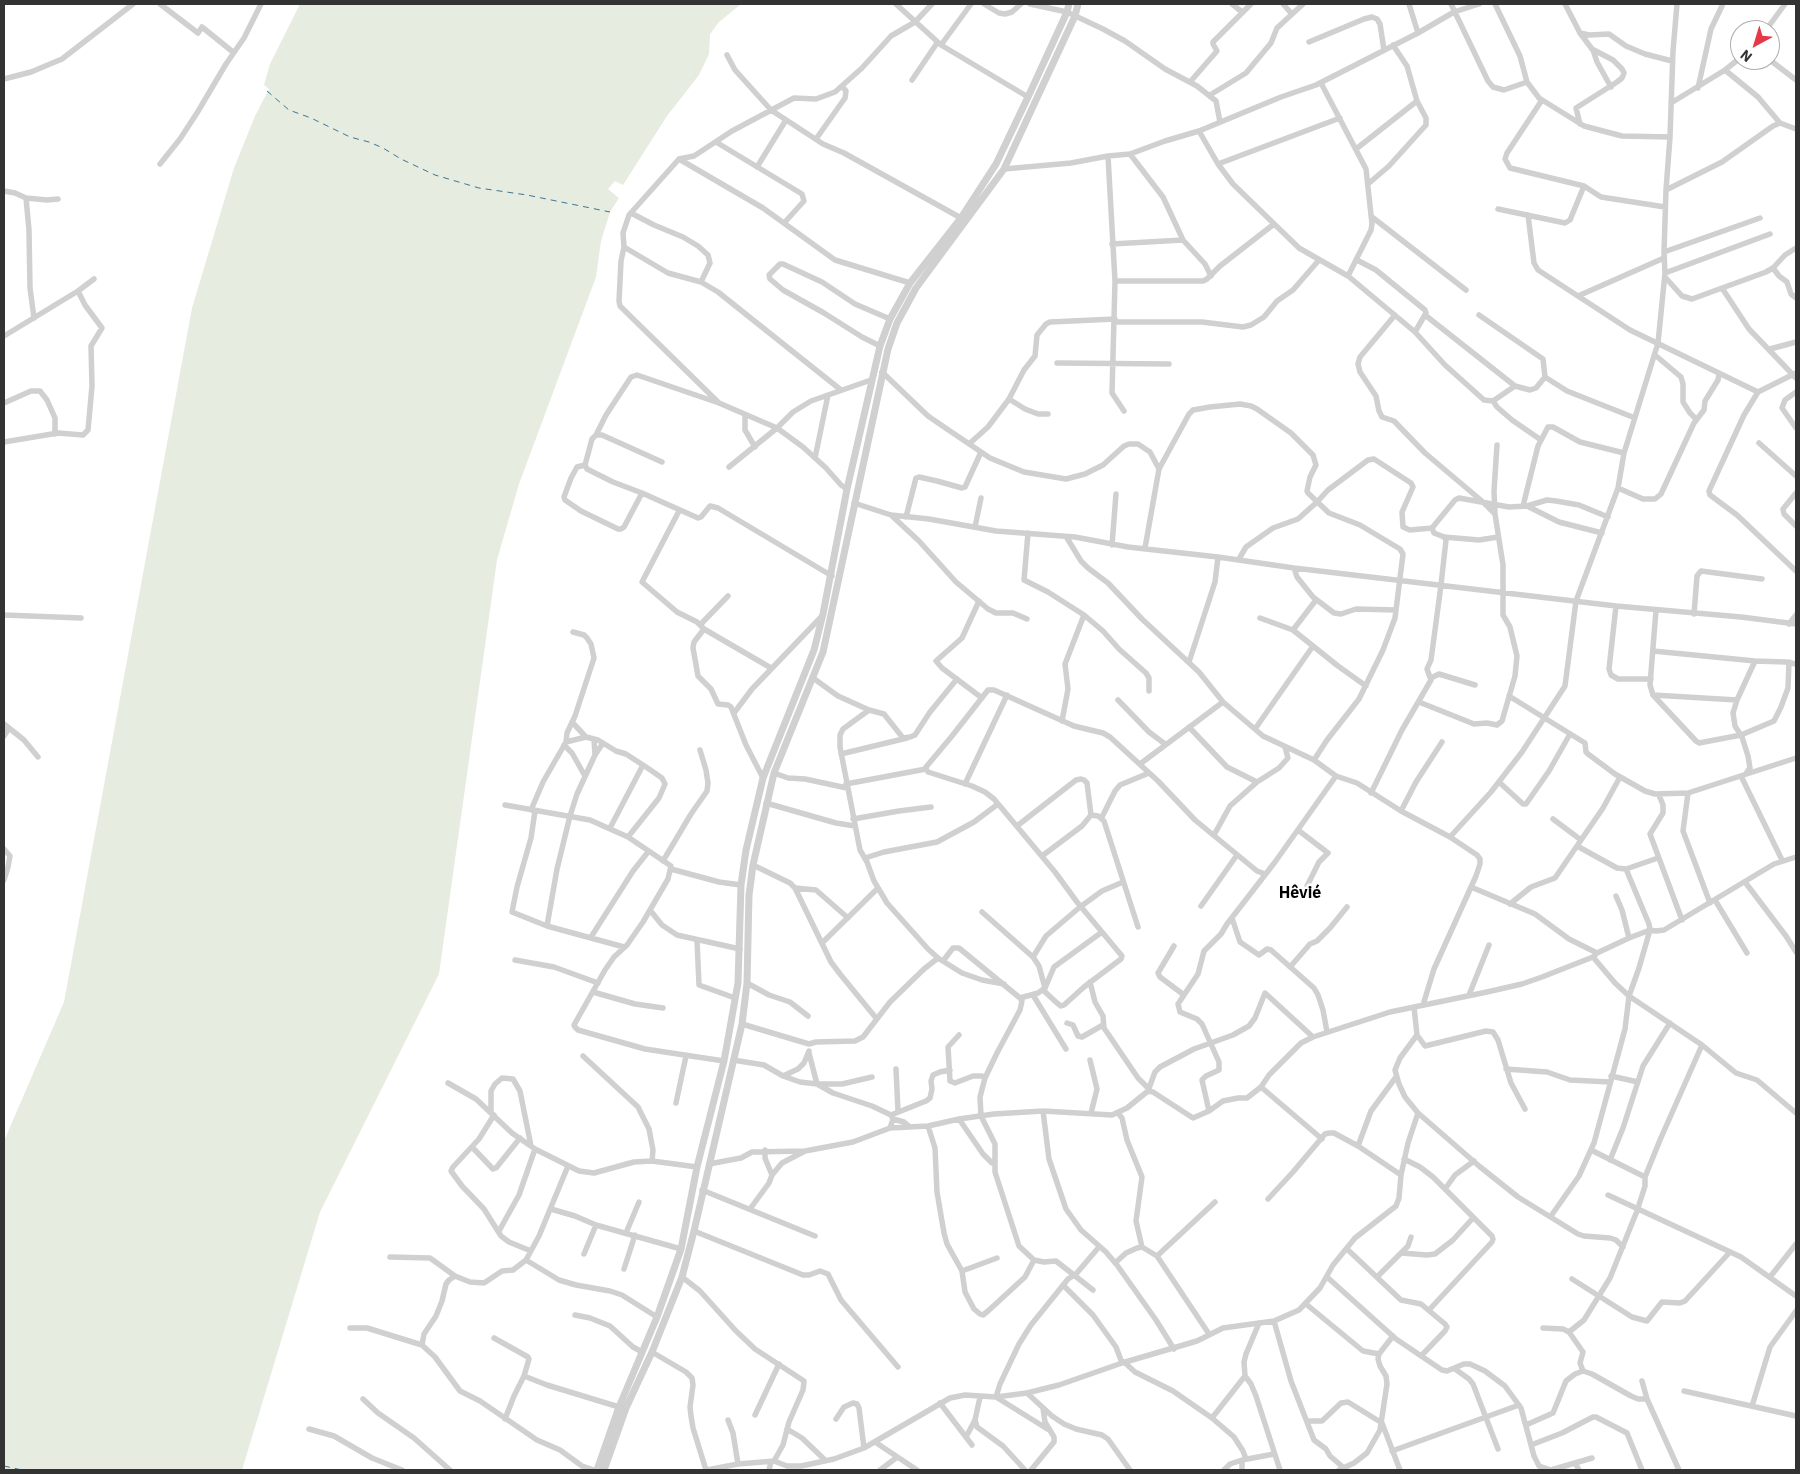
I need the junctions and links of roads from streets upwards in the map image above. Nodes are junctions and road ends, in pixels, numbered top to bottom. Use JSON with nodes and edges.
{"nodes":[{"id":1,"x":133,"y":4,"type":"edge"},
{"id":2,"x":160,"y":4,"type":"edge"},
{"id":3,"x":261,"y":4,"type":"edge"},
{"id":4,"x":896,"y":4,"type":"edge"},
{"id":5,"x":932,"y":4,"type":"edge"},
{"id":6,"x":971,"y":4,"type":"edge"},
{"id":7,"x":984,"y":4,"type":"edge"},
{"id":8,"x":1021,"y":4,"type":"edge"},
{"id":9,"x":1030,"y":4,"type":"edge"},
{"id":10,"x":1069,"y":4,"type":"edge"},
{"id":11,"x":1078,"y":4,"type":"edge"},
{"id":12,"x":1232,"y":4,"type":"edge"},
{"id":13,"x":1251,"y":4,"type":"edge"},
{"id":14,"x":1283,"y":4,"type":"edge"},
{"id":15,"x":1303,"y":4,"type":"edge"},
{"id":16,"x":1409,"y":4,"type":"edge"},
{"id":17,"x":1451,"y":4,"type":"edge"},
{"id":18,"x":1479,"y":4,"type":"edge"},
{"id":19,"x":1495,"y":4,"type":"edge"},
{"id":20,"x":1565,"y":4,"type":"edge"},
{"id":21,"x":1677,"y":4,"type":"edge"},
{"id":22,"x":1786,"y":4,"type":"edge"},
{"id":23,"x":1722,"y":6,"type":"dead end"},
{"id":24,"x":1067,"y":12,"type":"junction"},
{"id":25,"x":1242,"y":12,"type":"junction"},
{"id":26,"x":1454,"y":12,"type":"junction"},
{"id":27,"x":1291,"y":13,"type":"junction"},
{"id":28,"x":1074,"y":16,"type":"junction"},
{"id":29,"x":1774,"y":20,"type":"edge"},
{"id":30,"x":915,"y":22,"type":"junction"},
{"id":31,"x":1418,"y":33,"type":"junction"},
{"id":32,"x":1580,"y":33,"type":"junction"},
{"id":33,"x":1309,"y":42,"type":"dead end"},
{"id":34,"x":939,"y":44,"type":"junction"},
{"id":35,"x":1393,"y":45,"type":"junction"},
{"id":36,"x":1592,"y":49,"type":"junction"},
{"id":37,"x":1384,"y":50,"type":"junction"},
{"id":38,"x":233,"y":52,"type":"junction"},
{"id":39,"x":726,"y":55,"type":"dead end"},
{"id":40,"x":1672,"y":61,"type":"junction"},
{"id":41,"x":1730,"y":66,"type":"edge"},
{"id":42,"x":1780,"y":68,"type":"edge"},
{"id":43,"x":1725,"y":70,"type":"junction"},
{"id":44,"x":4,"y":79,"type":"edge"},
{"id":45,"x":912,"y":80,"type":"dead end"},
{"id":46,"x":1796,"y":80,"type":"edge"},
{"id":47,"x":1190,"y":82,"type":"junction"},
{"id":48,"x":1527,"y":82,"type":"junction"},
{"id":49,"x":1321,"y":83,"type":"junction"},
{"id":50,"x":842,"y":86,"type":"junction"},
{"id":51,"x":1610,"y":86,"type":"junction"},
{"id":52,"x":1698,"y":88,"type":"junction"},
{"id":53,"x":1210,"y":95,"type":"junction"},
{"id":54,"x":1028,"y":97,"type":"junction"},
{"id":55,"x":1542,"y":100,"type":"junction"},
{"id":56,"x":1417,"y":102,"type":"junction"},
{"id":57,"x":1670,"y":103,"type":"junction"},
{"id":58,"x":771,"y":110,"type":"junction"},
{"id":59,"x":1340,"y":118,"type":"junction"},
{"id":60,"x":786,"y":120,"type":"junction"},
{"id":61,"x":1220,"y":122,"type":"junction"},
{"id":62,"x":1780,"y":123,"type":"junction"},
{"id":63,"x":1580,"y":124,"type":"junction"},
{"id":64,"x":1796,"y":129,"type":"edge"},
{"id":65,"x":1199,"y":131,"type":"junction"},
{"id":66,"x":1670,"y":137,"type":"junction"},
{"id":67,"x":816,"y":139,"type":"junction"},
{"id":68,"x":716,"y":142,"type":"junction"},
{"id":69,"x":1356,"y":149,"type":"junction"},
{"id":70,"x":1130,"y":154,"type":"junction"},
{"id":71,"x":1108,"y":156,"type":"junction"},
{"id":72,"x":679,"y":159,"type":"junction"},
{"id":73,"x":160,"y":164,"type":"dead end"},
{"id":74,"x":1218,"y":164,"type":"junction"},
{"id":75,"x":757,"y":167,"type":"junction"},
{"id":76,"x":1004,"y":169,"type":"junction"},
{"id":77,"x":1368,"y":184,"type":"junction"},
{"id":78,"x":1584,"y":186,"type":"junction"},
{"id":79,"x":1666,"y":190,"type":"junction"},
{"id":80,"x":4,"y":191,"type":"edge"},
{"id":81,"x":26,"y":198,"type":"junction"},
{"id":82,"x":58,"y":199,"type":"dead end"},
{"id":83,"x":1665,"y":207,"type":"junction"},
{"id":84,"x":1498,"y":209,"type":"dead end"},
{"id":85,"x":632,"y":213,"type":"junction"},
{"id":86,"x":1528,"y":215,"type":"junction"},
{"id":87,"x":1372,"y":217,"type":"junction"},
{"id":88,"x":960,"y":218,"type":"junction"},
{"id":89,"x":1760,"y":218,"type":"dead end"},
{"id":90,"x":785,"y":222,"type":"junction"},
{"id":91,"x":1274,"y":224,"type":"junction"},
{"id":92,"x":1770,"y":234,"type":"dead end"},
{"id":93,"x":1183,"y":240,"type":"junction"},
{"id":94,"x":1112,"y":244,"type":"junction"},
{"id":95,"x":624,"y":247,"type":"junction"},
{"id":96,"x":1796,"y":248,"type":"edge"},
{"id":97,"x":1664,"y":255,"type":"junction"},
{"id":98,"x":1319,"y":260,"type":"junction"},
{"id":99,"x":1357,"y":260,"type":"junction"},
{"id":100,"x":1773,"y":268,"type":"junction"},
{"id":101,"x":1665,"y":275,"type":"junction"},
{"id":102,"x":1211,"y":276,"type":"junction"},
{"id":103,"x":1348,"y":276,"type":"junction"},
{"id":104,"x":94,"y":279,"type":"dead end"},
{"id":105,"x":1115,"y":281,"type":"junction"},
{"id":106,"x":701,"y":282,"type":"junction"},
{"id":107,"x":910,"y":283,"type":"junction"},
{"id":108,"x":1722,"y":288,"type":"junction"},
{"id":109,"x":1466,"y":290,"type":"dead end"},
{"id":110,"x":78,"y":291,"type":"junction"},
{"id":111,"x":1578,"y":296,"type":"junction"},
{"id":112,"x":1796,"y":298,"type":"edge"},
{"id":113,"x":1395,"y":315,"type":"junction"},
{"id":114,"x":1425,"y":315,"type":"junction"},
{"id":115,"x":1479,"y":315,"type":"dead end"},
{"id":116,"x":34,"y":318,"type":"junction"},
{"id":117,"x":890,"y":320,"type":"junction"},
{"id":118,"x":1115,"y":320,"type":"junction"},
{"id":119,"x":1415,"y":332,"type":"junction"},
{"id":120,"x":4,"y":336,"type":"edge"},
{"id":121,"x":1796,"y":342,"type":"edge"},
{"id":122,"x":1658,"y":343,"type":"junction"},
{"id":123,"x":880,"y":346,"type":"junction"},
{"id":124,"x":1770,"y":349,"type":"junction"},
{"id":125,"x":1655,"y":355,"type":"junction"},
{"id":126,"x":1112,"y":363,"type":"junction"},
{"id":127,"x":1057,"y":364,"type":"dead end"},
{"id":128,"x":1168,"y":364,"type":"dead end"},
{"id":129,"x":882,"y":372,"type":"junction"},
{"id":130,"x":1719,"y":374,"type":"junction"},
{"id":131,"x":1795,"y":375,"type":"edge"},
{"id":132,"x":1545,"y":377,"type":"junction"},
{"id":133,"x":871,"y":380,"type":"junction"},
{"id":134,"x":1515,"y":386,"type":"junction"},
{"id":135,"x":841,"y":390,"type":"junction"},
{"id":136,"x":1758,"y":392,"type":"junction"},
{"id":137,"x":1796,"y":392,"type":"edge"},
{"id":138,"x":828,"y":395,"type":"junction"},
{"id":139,"x":1009,"y":398,"type":"junction"},
{"id":140,"x":1493,"y":401,"type":"junction"},
{"id":141,"x":4,"y":403,"type":"edge"},
{"id":142,"x":719,"y":403,"type":"junction"},
{"id":143,"x":1124,"y":411,"type":"dead end"},
{"id":144,"x":1048,"y":414,"type":"dead end"},
{"id":145,"x":745,"y":416,"type":"junction"},
{"id":146,"x":1635,"y":418,"type":"junction"},
{"id":147,"x":1696,"y":418,"type":"junction"},
{"id":148,"x":778,"y":428,"type":"junction"},
{"id":149,"x":1796,"y":428,"type":"edge"},
{"id":150,"x":55,"y":434,"type":"junction"},
{"id":151,"x":596,"y":435,"type":"junction"},
{"id":152,"x":1541,"y":440,"type":"junction"},
{"id":153,"x":4,"y":442,"type":"edge"},
{"id":154,"x":1759,"y":443,"type":"dead end"},
{"id":155,"x":969,"y":444,"type":"junction"},
{"id":156,"x":1497,"y":445,"type":"dead end"},
{"id":157,"x":755,"y":446,"type":"junction"},
{"id":158,"x":981,"y":452,"type":"junction"},
{"id":159,"x":1624,"y":454,"type":"junction"},
{"id":160,"x":815,"y":458,"type":"junction"},
{"id":161,"x":662,"y":462,"type":"dead end"},
{"id":162,"x":585,"y":465,"type":"junction"},
{"id":163,"x":729,"y":467,"type":"dead end"},
{"id":164,"x":1159,"y":469,"type":"junction"},
{"id":165,"x":1796,"y":476,"type":"edge"},
{"id":166,"x":1618,"y":488,"type":"junction"},
{"id":167,"x":847,"y":489,"type":"junction"},
{"id":168,"x":642,"y":493,"type":"junction"},
{"id":169,"x":1796,"y":493,"type":"edge"},
{"id":170,"x":1116,"y":494,"type":"dead end"},
{"id":171,"x":982,"y":498,"type":"dead end"},
{"id":172,"x":1317,"y":502,"type":"junction"},
{"id":173,"x":1483,"y":502,"type":"junction"},
{"id":174,"x":854,"y":503,"type":"junction"},
{"id":175,"x":1495,"y":504,"type":"junction"},
{"id":176,"x":1525,"y":506,"type":"junction"},
{"id":177,"x":679,"y":511,"type":"junction"},
{"id":178,"x":1495,"y":514,"type":"junction"},
{"id":179,"x":891,"y":515,"type":"junction"},
{"id":180,"x":906,"y":517,"type":"junction"},
{"id":181,"x":1608,"y":517,"type":"junction"},
{"id":182,"x":1796,"y":526,"type":"edge"},
{"id":183,"x":975,"y":527,"type":"junction"},
{"id":184,"x":1432,"y":528,"type":"junction"},
{"id":185,"x":1028,"y":533,"type":"junction"},
{"id":186,"x":1602,"y":533,"type":"junction"},
{"id":187,"x":1444,"y":537,"type":"junction"},
{"id":188,"x":1498,"y":537,"type":"junction"},
{"id":189,"x":1067,"y":538,"type":"junction"},
{"id":190,"x":1112,"y":545,"type":"junction"},
{"id":191,"x":1145,"y":548,"type":"junction"},
{"id":192,"x":1218,"y":557,"type":"junction"},
{"id":193,"x":1239,"y":560,"type":"junction"},
{"id":194,"x":1294,"y":568,"type":"junction"},
{"id":195,"x":1796,"y":571,"type":"edge"},
{"id":196,"x":832,"y":576,"type":"junction"},
{"id":197,"x":1762,"y":578,"type":"dead end"},
{"id":198,"x":1400,"y":581,"type":"junction"},
{"id":199,"x":1441,"y":585,"type":"junction"},
{"id":200,"x":1503,"y":593,"type":"junction"},
{"id":201,"x":728,"y":596,"type":"dead end"},
{"id":202,"x":1316,"y":600,"type":"junction"},
{"id":203,"x":979,"y":601,"type":"junction"},
{"id":204,"x":1576,"y":601,"type":"junction"},
{"id":205,"x":1616,"y":606,"type":"junction"},
{"id":206,"x":1396,"y":610,"type":"junction"},
{"id":207,"x":1656,"y":610,"type":"junction"},
{"id":208,"x":823,"y":614,"type":"junction"},
{"id":209,"x":1694,"y":614,"type":"junction"},
{"id":210,"x":4,"y":615,"type":"edge"},
{"id":211,"x":1084,"y":615,"type":"junction"},
{"id":212,"x":1796,"y":615,"type":"edge"},
{"id":213,"x":81,"y":618,"type":"dead end"},
{"id":214,"x":1260,"y":618,"type":"dead end"},
{"id":215,"x":1027,"y":619,"type":"dead end"},
{"id":216,"x":1789,"y":624,"type":"junction"},
{"id":217,"x":1796,"y":624,"type":"edge"},
{"id":218,"x":702,"y":627,"type":"junction"},
{"id":219,"x":1293,"y":630,"type":"junction"},
{"id":220,"x":573,"y":632,"type":"dead end"},
{"id":221,"x":1313,"y":646,"type":"junction"},
{"id":222,"x":1653,"y":651,"type":"junction"},
{"id":223,"x":1755,"y":661,"type":"junction"},
{"id":224,"x":1189,"y":662,"type":"junction"},
{"id":225,"x":1789,"y":662,"type":"junction"},
{"id":226,"x":1796,"y":664,"type":"edge"},
{"id":227,"x":771,"y":668,"type":"junction"},
{"id":228,"x":813,"y":678,"type":"junction"},
{"id":229,"x":1431,"y":678,"type":"junction"},
{"id":230,"x":1651,"y":678,"type":"junction"},
{"id":231,"x":957,"y":679,"type":"junction"},
{"id":232,"x":1475,"y":685,"type":"dead end"},
{"id":233,"x":1366,"y":686,"type":"junction"},
{"id":234,"x":1149,"y":691,"type":"dead end"},
{"id":235,"x":1007,"y":695,"type":"junction"},
{"id":236,"x":1653,"y":695,"type":"junction"},
{"id":237,"x":1509,"y":696,"type":"junction"},
{"id":238,"x":982,"y":698,"type":"junction"},
{"id":239,"x":1118,"y":700,"type":"dead end"},
{"id":240,"x":1737,"y":700,"type":"junction"},
{"id":241,"x":1223,"y":702,"type":"junction"},
{"id":242,"x":1419,"y":702,"type":"junction"},
{"id":243,"x":869,"y":710,"type":"junction"},
{"id":244,"x":734,"y":713,"type":"junction"},
{"id":245,"x":1544,"y":718,"type":"junction"},
{"id":246,"x":1062,"y":721,"type":"junction"},
{"id":247,"x":572,"y":722,"type":"junction"},
{"id":248,"x":6,"y":726,"type":"edge"},
{"id":249,"x":1188,"y":727,"type":"junction"},
{"id":250,"x":1254,"y":729,"type":"junction"},
{"id":251,"x":1570,"y":734,"type":"junction"},
{"id":252,"x":1741,"y":735,"type":"junction"},
{"id":253,"x":4,"y":736,"type":"edge"},
{"id":254,"x":586,"y":736,"type":"junction"},
{"id":255,"x":907,"y":738,"type":"junction"},
{"id":256,"x":594,"y":739,"type":"junction"},
{"id":257,"x":1442,"y":742,"type":"dead end"},
{"id":258,"x":603,"y":743,"type":"junction"},
{"id":259,"x":565,"y":744,"type":"junction"},
{"id":260,"x":1166,"y":744,"type":"junction"},
{"id":261,"x":1285,"y":747,"type":"junction"},
{"id":262,"x":700,"y":750,"type":"dead end"},
{"id":263,"x":841,"y":754,"type":"junction"},
{"id":264,"x":595,"y":756,"type":"junction"},
{"id":265,"x":38,"y":757,"type":"dead end"},
{"id":266,"x":1796,"y":758,"type":"edge"},
{"id":267,"x":1314,"y":760,"type":"junction"},
{"id":268,"x":1140,"y":764,"type":"junction"},
{"id":269,"x":643,"y":765,"type":"junction"},
{"id":270,"x":926,"y":769,"type":"junction"},
{"id":271,"x":1149,"y":772,"type":"junction"},
{"id":272,"x":1748,"y":772,"type":"junction"},
{"id":273,"x":774,"y":773,"type":"junction"},
{"id":274,"x":585,"y":776,"type":"junction"},
{"id":275,"x":1336,"y":776,"type":"junction"},
{"id":276,"x":1741,"y":776,"type":"junction"},
{"id":277,"x":1620,"y":777,"type":"junction"},
{"id":278,"x":763,"y":778,"type":"junction"},
{"id":279,"x":1257,"y":782,"type":"junction"},
{"id":280,"x":1499,"y":782,"type":"junction"},
{"id":281,"x":966,"y":784,"type":"junction"},
{"id":282,"x":847,"y":786,"type":"junction"},
{"id":283,"x":1371,"y":793,"type":"junction"},
{"id":284,"x":1688,"y":793,"type":"junction"},
{"id":285,"x":1660,"y":795,"type":"junction"},
{"id":286,"x":766,"y":803,"type":"junction"},
{"id":287,"x":998,"y":804,"type":"junction"},
{"id":288,"x":505,"y":805,"type":"dead end"},
{"id":289,"x":931,"y":807,"type":"dead end"},
{"id":290,"x":533,"y":810,"type":"junction"},
{"id":291,"x":1401,"y":811,"type":"junction"},
{"id":292,"x":1091,"y":815,"type":"junction"},
{"id":293,"x":570,"y":816,"type":"junction"},
{"id":294,"x":1102,"y":817,"type":"junction"},
{"id":295,"x":854,"y":819,"type":"junction"},
{"id":296,"x":1553,"y":819,"type":"dead end"},
{"id":297,"x":855,"y":826,"type":"junction"},
{"id":298,"x":1017,"y":826,"type":"junction"},
{"id":299,"x":610,"y":828,"type":"junction"},
{"id":300,"x":1298,"y":830,"type":"junction"},
{"id":301,"x":1214,"y":835,"type":"junction"},
{"id":302,"x":628,"y":837,"type":"junction"},
{"id":303,"x":1450,"y":837,"type":"junction"},
{"id":304,"x":1581,"y":840,"type":"junction"},
{"id":305,"x":1577,"y":846,"type":"junction"},
{"id":306,"x":4,"y":849,"type":"edge"},
{"id":307,"x":648,"y":852,"type":"junction"},
{"id":308,"x":1237,"y":855,"type":"junction"},
{"id":309,"x":1042,"y":856,"type":"junction"},
{"id":310,"x":1796,"y":857,"type":"edge"},
{"id":311,"x":865,"y":858,"type":"junction"},
{"id":312,"x":1658,"y":858,"type":"junction"},
{"id":313,"x":1782,"y":860,"type":"junction"},
{"id":314,"x":663,"y":861,"type":"junction"},
{"id":315,"x":753,"y":866,"type":"junction"},
{"id":316,"x":671,"y":869,"type":"junction"},
{"id":317,"x":1626,"y":869,"type":"junction"},
{"id":318,"x":1265,"y":874,"type":"junction"},
{"id":319,"x":4,"y":880,"type":"edge"},
{"id":320,"x":1123,"y":882,"type":"junction"},
{"id":321,"x":1745,"y":882,"type":"junction"},
{"id":322,"x":741,"y":885,"type":"junction"},
{"id":323,"x":1307,"y":886,"type":"dead end"},
{"id":324,"x":1471,"y":887,"type":"junction"},
{"id":325,"x":795,"y":888,"type":"junction"},
{"id":326,"x":878,"y":888,"type":"junction"},
{"id":327,"x":1616,"y":896,"type":"dead end"},
{"id":328,"x":1713,"y":901,"type":"junction"},
{"id":329,"x":1510,"y":904,"type":"junction"},
{"id":330,"x":1201,"y":906,"type":"dead end"},
{"id":331,"x":1080,"y":907,"type":"junction"},
{"id":332,"x":1347,"y":907,"type":"dead end"},
{"id":333,"x":650,"y":910,"type":"junction"},
{"id":334,"x":982,"y":912,"type":"dead end"},
{"id":335,"x":848,"y":918,"type":"junction"},
{"id":336,"x":1232,"y":918,"type":"junction"},
{"id":337,"x":1682,"y":920,"type":"junction"},
{"id":338,"x":547,"y":926,"type":"junction"},
{"id":339,"x":1138,"y":927,"type":"dead end"},
{"id":340,"x":1650,"y":930,"type":"junction"},
{"id":341,"x":1102,"y":932,"type":"junction"},
{"id":342,"x":591,"y":937,"type":"junction"},
{"id":343,"x":1628,"y":938,"type":"junction"},
{"id":344,"x":697,"y":940,"type":"junction"},
{"id":345,"x":822,"y":943,"type":"junction"},
{"id":346,"x":1489,"y":945,"type":"dead end"},
{"id":347,"x":1174,"y":946,"type":"dead end"},
{"id":348,"x":624,"y":947,"type":"junction"},
{"id":349,"x":740,"y":949,"type":"junction"},
{"id":350,"x":1796,"y":952,"type":"edge"},
{"id":351,"x":1747,"y":953,"type":"dead end"},
{"id":352,"x":1595,"y":955,"type":"junction"},
{"id":353,"x":1033,"y":957,"type":"junction"},
{"id":354,"x":515,"y":960,"type":"dead end"},
{"id":355,"x":940,"y":960,"type":"junction"},
{"id":356,"x":1290,"y":967,"type":"junction"},
{"id":357,"x":747,"y":982,"type":"junction"},
{"id":358,"x":1090,"y":982,"type":"junction"},
{"id":359,"x":598,"y":983,"type":"junction"},
{"id":360,"x":1004,"y":984,"type":"junction"},
{"id":361,"x":1044,"y":989,"type":"junction"},
{"id":362,"x":593,"y":992,"type":"junction"},
{"id":363,"x":1033,"y":995,"type":"junction"},
{"id":364,"x":1184,"y":995,"type":"junction"},
{"id":365,"x":1469,"y":995,"type":"junction"},
{"id":366,"x":1629,"y":996,"type":"junction"},
{"id":367,"x":735,"y":998,"type":"junction"},
{"id":368,"x":1020,"y":998,"type":"junction"},
{"id":369,"x":1422,"y":1005,"type":"junction"},
{"id":370,"x":663,"y":1008,"type":"dead end"},
{"id":371,"x":1414,"y":1008,"type":"junction"},
{"id":372,"x":808,"y":1016,"type":"dead end"},
{"id":373,"x":876,"y":1018,"type":"junction"},
{"id":374,"x":1067,"y":1023,"type":"dead end"},
{"id":375,"x":1670,"y":1023,"type":"junction"},
{"id":376,"x":742,"y":1024,"type":"junction"},
{"id":377,"x":1103,"y":1025,"type":"junction"},
{"id":378,"x":1327,"y":1032,"type":"junction"},
{"id":379,"x":959,"y":1035,"type":"dead end"},
{"id":380,"x":1417,"y":1035,"type":"junction"},
{"id":381,"x":1313,"y":1036,"type":"junction"},
{"id":382,"x":1209,"y":1042,"type":"junction"},
{"id":383,"x":809,"y":1044,"type":"junction"},
{"id":384,"x":1702,"y":1045,"type":"junction"},
{"id":385,"x":1066,"y":1049,"type":"dead end"},
{"id":386,"x":809,"y":1053,"type":"junction"},
{"id":387,"x":583,"y":1056,"type":"dead end"},
{"id":388,"x":686,"y":1056,"type":"junction"},
{"id":389,"x":733,"y":1060,"type":"junction"},
{"id":390,"x":1090,"y":1060,"type":"dead end"},
{"id":391,"x":724,"y":1061,"type":"junction"},
{"id":392,"x":896,"y":1069,"type":"dead end"},
{"id":393,"x":1506,"y":1069,"type":"junction"},
{"id":394,"x":950,"y":1070,"type":"junction"},
{"id":395,"x":783,"y":1076,"type":"junction"},
{"id":396,"x":872,"y":1077,"type":"dead end"},
{"id":397,"x":1396,"y":1077,"type":"junction"},
{"id":398,"x":985,"y":1078,"type":"junction"},
{"id":399,"x":1610,"y":1079,"type":"junction"},
{"id":400,"x":1638,"y":1082,"type":"junction"},
{"id":401,"x":448,"y":1083,"type":"dead end"},
{"id":402,"x":832,"y":1083,"type":"junction"},
{"id":403,"x":817,"y":1084,"type":"junction"},
{"id":404,"x":1261,"y":1087,"type":"junction"},
{"id":405,"x":1148,"y":1090,"type":"junction"},
{"id":406,"x":830,"y":1091,"type":"junction"},
{"id":407,"x":676,"y":1102,"type":"dead end"},
{"id":408,"x":1525,"y":1109,"type":"dead end"},
{"id":409,"x":898,"y":1111,"type":"junction"},
{"id":410,"x":1043,"y":1111,"type":"junction"},
{"id":411,"x":1210,"y":1111,"type":"junction"},
{"id":412,"x":1091,"y":1113,"type":"junction"},
{"id":413,"x":1118,"y":1113,"type":"junction"},
{"id":414,"x":1418,"y":1113,"type":"junction"},
{"id":415,"x":1796,"y":1113,"type":"edge"},
{"id":416,"x":493,"y":1114,"type":"junction"},
{"id":417,"x":981,"y":1116,"type":"junction"},
{"id":418,"x":892,"y":1117,"type":"junction"},
{"id":419,"x":959,"y":1119,"type":"junction"},
{"id":420,"x":928,"y":1126,"type":"junction"},
{"id":421,"x":910,"y":1127,"type":"junction"},
{"id":422,"x":890,"y":1128,"type":"junction"},
{"id":423,"x":520,"y":1138,"type":"junction"},
{"id":424,"x":1322,"y":1139,"type":"junction"},
{"id":425,"x":1358,"y":1146,"type":"junction"},
{"id":426,"x":472,"y":1147,"type":"junction"},
{"id":427,"x":533,"y":1148,"type":"junction"},
{"id":428,"x":765,"y":1150,"type":"junction"},
{"id":429,"x":1591,"y":1150,"type":"junction"},
{"id":430,"x":805,"y":1151,"type":"junction"},
{"id":431,"x":1404,"y":1159,"type":"junction"},
{"id":432,"x":1610,"y":1160,"type":"junction"},
{"id":433,"x":652,"y":1161,"type":"junction"},
{"id":434,"x":1474,"y":1161,"type":"junction"},
{"id":435,"x":708,"y":1164,"type":"junction"},
{"id":436,"x":995,"y":1164,"type":"junction"},
{"id":437,"x":568,"y":1166,"type":"junction"},
{"id":438,"x":697,"y":1167,"type":"junction"},
{"id":439,"x":772,"y":1175,"type":"junction"},
{"id":440,"x":1401,"y":1175,"type":"junction"},
{"id":441,"x":1646,"y":1177,"type":"junction"},
{"id":442,"x":702,"y":1190,"type":"junction"},
{"id":443,"x":1445,"y":1190,"type":"junction"},
{"id":444,"x":1608,"y":1196,"type":"dead end"},
{"id":445,"x":1268,"y":1199,"type":"dead end"},
{"id":446,"x":639,"y":1202,"type":"dead end"},
{"id":447,"x":1215,"y":1202,"type":"dead end"},
{"id":448,"x":551,"y":1209,"type":"junction"},
{"id":449,"x":750,"y":1209,"type":"junction"},
{"id":450,"x":1637,"y":1210,"type":"junction"},
{"id":451,"x":1550,"y":1216,"type":"junction"},
{"id":452,"x":1473,"y":1218,"type":"junction"},
{"id":453,"x":596,"y":1225,"type":"junction"},
{"id":454,"x":499,"y":1231,"type":"junction"},
{"id":455,"x":694,"y":1231,"type":"junction"},
{"id":456,"x":626,"y":1233,"type":"junction"},
{"id":457,"x":635,"y":1235,"type":"junction"},
{"id":458,"x":815,"y":1236,"type":"dead end"},
{"id":459,"x":1411,"y":1238,"type":"dead end"},
{"id":460,"x":1796,"y":1244,"type":"edge"},
{"id":461,"x":1623,"y":1246,"type":"junction"},
{"id":462,"x":1099,"y":1247,"type":"junction"},
{"id":463,"x":1142,"y":1247,"type":"junction"},
{"id":464,"x":681,"y":1249,"type":"junction"},
{"id":465,"x":1347,"y":1249,"type":"junction"},
{"id":466,"x":531,"y":1251,"type":"junction"},
{"id":467,"x":1730,"y":1252,"type":"junction"},
{"id":468,"x":1401,"y":1253,"type":"junction"},
{"id":469,"x":584,"y":1254,"type":"dead end"},
{"id":470,"x":1157,"y":1256,"type":"junction"},
{"id":471,"x":390,"y":1257,"type":"dead end"},
{"id":472,"x":997,"y":1258,"type":"dead end"},
{"id":473,"x":526,"y":1260,"type":"junction"},
{"id":474,"x":1034,"y":1260,"type":"junction"},
{"id":475,"x":1115,"y":1263,"type":"junction"},
{"id":476,"x":624,"y":1269,"type":"dead end"},
{"id":477,"x":962,"y":1271,"type":"junction"},
{"id":478,"x":1074,"y":1275,"type":"junction"},
{"id":479,"x":456,"y":1276,"type":"junction"},
{"id":480,"x":682,"y":1277,"type":"junction"},
{"id":481,"x":1326,"y":1277,"type":"junction"},
{"id":482,"x":1377,"y":1277,"type":"junction"},
{"id":483,"x":1770,"y":1277,"type":"junction"},
{"id":484,"x":1572,"y":1279,"type":"dead end"},
{"id":485,"x":1063,"y":1285,"type":"junction"},
{"id":486,"x":1093,"y":1290,"type":"dead end"},
{"id":487,"x":1598,"y":1296,"type":"junction"},
{"id":488,"x":1796,"y":1296,"type":"edge"},
{"id":489,"x":1306,"y":1304,"type":"junction"},
{"id":490,"x":1429,"y":1310,"type":"junction"},
{"id":491,"x":1796,"y":1311,"type":"edge"},
{"id":492,"x":574,"y":1315,"type":"dead end"},
{"id":493,"x":657,"y":1317,"type":"junction"},
{"id":494,"x":1274,"y":1321,"type":"junction"},
{"id":495,"x":1259,"y":1323,"type":"junction"},
{"id":496,"x":350,"y":1328,"type":"dead end"},
{"id":497,"x":1543,"y":1328,"type":"dead end"},
{"id":498,"x":1569,"y":1332,"type":"junction"},
{"id":499,"x":1209,"y":1334,"type":"junction"},
{"id":500,"x":1393,"y":1336,"type":"junction"},
{"id":501,"x":494,"y":1338,"type":"dead end"},
{"id":502,"x":422,"y":1345,"type":"junction"},
{"id":503,"x":1174,"y":1348,"type":"junction"},
{"id":504,"x":642,"y":1352,"type":"junction"},
{"id":505,"x":652,"y":1352,"type":"junction"},
{"id":506,"x":1379,"y":1354,"type":"junction"},
{"id":507,"x":1420,"y":1356,"type":"junction"},
{"id":508,"x":1123,"y":1362,"type":"junction"},
{"id":509,"x":779,"y":1364,"type":"junction"},
{"id":510,"x":898,"y":1367,"type":"dead end"},
{"id":511,"x":1455,"y":1369,"type":"junction"},
{"id":512,"x":1584,"y":1371,"type":"junction"},
{"id":513,"x":524,"y":1376,"type":"junction"},
{"id":514,"x":1246,"y":1376,"type":"junction"},
{"id":515,"x":1642,"y":1381,"type":"dead end"},
{"id":516,"x":1684,"y":1391,"type":"dead end"},
{"id":517,"x":1027,"y":1393,"type":"junction"},
{"id":518,"x":980,"y":1397,"type":"junction"},
{"id":519,"x":996,"y":1398,"type":"junction"},
{"id":520,"x":363,"y":1399,"type":"dead end"},
{"id":521,"x":1647,"y":1399,"type":"junction"},
{"id":522,"x":940,"y":1403,"type":"junction"},
{"id":523,"x":1519,"y":1405,"type":"junction"},
{"id":524,"x":1752,"y":1406,"type":"junction"},
{"id":525,"x":619,"y":1407,"type":"junction"},
{"id":526,"x":1043,"y":1408,"type":"junction"},
{"id":527,"x":755,"y":1415,"type":"dead end"},
{"id":528,"x":1485,"y":1416,"type":"junction"},
{"id":529,"x":1796,"y":1416,"type":"edge"},
{"id":530,"x":1212,"y":1418,"type":"junction"},
{"id":531,"x":506,"y":1419,"type":"junction"},
{"id":532,"x":836,"y":1419,"type":"dead end"},
{"id":533,"x":728,"y":1420,"type":"dead end"},
{"id":534,"x":975,"y":1420,"type":"junction"},
{"id":535,"x":1307,"y":1421,"type":"junction"},
{"id":536,"x":1382,"y":1423,"type":"junction"},
{"id":537,"x":1526,"y":1425,"type":"junction"},
{"id":538,"x":309,"y":1429,"type":"dead end"},
{"id":539,"x":787,"y":1429,"type":"junction"},
{"id":540,"x":1049,"y":1430,"type":"junction"},
{"id":541,"x":966,"y":1437,"type":"junction"},
{"id":542,"x":875,"y":1442,"type":"junction"},
{"id":543,"x":972,"y":1445,"type":"dead end"},
{"id":544,"x":1531,"y":1445,"type":"junction"},
{"id":545,"x":864,"y":1448,"type":"junction"},
{"id":546,"x":1498,"y":1449,"type":"dead end"},
{"id":547,"x":1392,"y":1450,"type":"junction"},
{"id":548,"x":1274,"y":1454,"type":"junction"},
{"id":549,"x":896,"y":1458,"type":"junction"},
{"id":550,"x":1592,"y":1458,"type":"dead end"},
{"id":551,"x":1244,"y":1459,"type":"junction"},
{"id":552,"x":825,"y":1460,"type":"junction"},
{"id":553,"x":772,"y":1462,"type":"junction"},
{"id":554,"x":1575,"y":1463,"type":"junction"},
{"id":555,"x":738,"y":1464,"type":"junction"},
{"id":556,"x":1341,"y":1469,"type":"edge"},
{"id":557,"x":402,"y":1470,"type":"edge"},
{"id":558,"x":450,"y":1470,"type":"edge"},
{"id":559,"x":596,"y":1470,"type":"edge"},
{"id":560,"x":604,"y":1470,"type":"edge"},
{"id":561,"x":706,"y":1470,"type":"edge"},
{"id":562,"x":768,"y":1470,"type":"edge"},
{"id":563,"x":880,"y":1470,"type":"edge"},
{"id":564,"x":917,"y":1470,"type":"edge"},
{"id":565,"x":1025,"y":1470,"type":"edge"},
{"id":566,"x":1030,"y":1470,"type":"edge"},
{"id":567,"x":1130,"y":1470,"type":"edge"},
{"id":568,"x":1224,"y":1470,"type":"edge"},
{"id":569,"x":1242,"y":1470,"type":"edge"},
{"id":570,"x":1280,"y":1470,"type":"edge"},
{"id":571,"x":1400,"y":1470,"type":"edge"},
{"id":572,"x":1579,"y":1470,"type":"edge"},
{"id":573,"x":1642,"y":1470,"type":"edge"},
{"id":574,"x":1679,"y":1470,"type":"edge"}],
"edges":[{"from":1,"to":44,"type":"street"},
{"from":2,"to":38,"type":"street"},
{"from":3,"to":38,"type":"street"},
{"from":4,"to":30,"type":"street"},
{"from":5,"to":30,"type":"street"},
{"from":6,"to":34,"type":"street"},
{"from":7,"to":8,"type":"street"},
{"from":9,"to":24,"type":"street"},
{"from":10,"to":24,"type":"street"},
{"from":11,"to":28,"type":"street"},
{"from":12,"to":25,"type":"street"},
{"from":13,"to":25,"type":"street"},
{"from":14,"to":27,"type":"street"},
{"from":15,"to":27,"type":"street"},
{"from":16,"to":31,"type":"street"},
{"from":17,"to":26,"type":"street"},
{"from":18,"to":26,"type":"street"},
{"from":19,"to":48,"type":"street"},
{"from":20,"to":32,"type":"street"},
{"from":21,"to":40,"type":"street"},
{"from":22,"to":29,"type":"street"},
{"from":23,"to":52,"type":"street"},
{"from":24,"to":28,"type":"street"},
{"from":24,"to":54,"type":"street"},
{"from":25,"to":47,"type":"street"},
{"from":26,"to":31,"type":"street"},
{"from":26,"to":48,"type":"street"},
{"from":27,"to":53,"type":"street"},
{"from":28,"to":47,"type":"street"},
{"from":28,"to":76,"type":"street"},
{"from":30,"to":34,"type":"street"},
{"from":30,"to":50,"type":"street"},
{"from":31,"to":35,"type":"street"},
{"from":32,"to":36,"type":"street"},
{"from":32,"to":40,"type":"street"},
{"from":33,"to":37,"type":"street"},
{"from":34,"to":45,"type":"street"},
{"from":34,"to":54,"type":"street"},
{"from":35,"to":37,"type":"street"},
{"from":35,"to":56,"type":"street"},
{"from":36,"to":51,"type":"street"},
{"from":36,"to":51,"type":"street"},
{"from":37,"to":49,"type":"street"},
{"from":38,"to":73,"type":"street"},
{"from":39,"to":58,"type":"street"},
{"from":40,"to":57,"type":"street"},
{"from":41,"to":43,"type":"street"},
{"from":42,"to":46,"type":"street"},
{"from":43,"to":52,"type":"street"},
{"from":43,"to":62,"type":"street"},
{"from":47,"to":53,"type":"street"},
{"from":48,"to":55,"type":"street"},
{"from":49,"to":59,"type":"street"},
{"from":49,"to":61,"type":"street"},
{"from":50,"to":58,"type":"street"},
{"from":50,"to":67,"type":"street"},
{"from":51,"to":63,"type":"street"},
{"from":52,"to":57,"type":"street"},
{"from":53,"to":61,"type":"street"},
{"from":54,"to":88,"type":"street"},
{"from":55,"to":63,"type":"street"},
{"from":55,"to":78,"type":"street"},
{"from":56,"to":69,"type":"street"},
{"from":56,"to":77,"type":"street"},
{"from":57,"to":66,"type":"street"},
{"from":58,"to":60,"type":"street"},
{"from":58,"to":68,"type":"street"},
{"from":59,"to":69,"type":"street"},
{"from":59,"to":74,"type":"street"},
{"from":60,"to":67,"type":"street"},
{"from":60,"to":75,"type":"street"},
{"from":61,"to":65,"type":"street"},
{"from":62,"to":64,"type":"street"},
{"from":62,"to":79,"type":"street"},
{"from":63,"to":66,"type":"street"},
{"from":65,"to":70,"type":"street"},
{"from":65,"to":74,"type":"street"},
{"from":66,"to":79,"type":"street"},
{"from":67,"to":88,"type":"street"},
{"from":68,"to":72,"type":"street"},
{"from":68,"to":75,"type":"street"},
{"from":69,"to":77,"type":"street"},
{"from":70,"to":71,"type":"street"},
{"from":70,"to":93,"type":"street"},
{"from":71,"to":76,"type":"street"},
{"from":71,"to":94,"type":"street"},
{"from":72,"to":85,"type":"street"},
{"from":72,"to":90,"type":"street"},
{"from":74,"to":91,"type":"street"},
{"from":75,"to":90,"type":"street"},
{"from":76,"to":129,"type":"street"},
{"from":77,"to":87,"type":"street"},
{"from":78,"to":83,"type":"street"},
{"from":78,"to":86,"type":"street"},
{"from":79,"to":83,"type":"street"},
{"from":80,"to":81,"type":"street"},
{"from":81,"to":82,"type":"street"},
{"from":81,"to":116,"type":"street"},
{"from":83,"to":97,"type":"street"},
{"from":84,"to":86,"type":"street"},
{"from":85,"to":95,"type":"street"},
{"from":85,"to":106,"type":"street"},
{"from":86,"to":111,"type":"street"},
{"from":87,"to":99,"type":"street"},
{"from":87,"to":109,"type":"street"},
{"from":88,"to":107,"type":"street"},
{"from":89,"to":97,"type":"street"},
{"from":90,"to":107,"type":"street"},
{"from":91,"to":98,"type":"street"},
{"from":91,"to":102,"type":"street"},
{"from":92,"to":101,"type":"street"},
{"from":93,"to":94,"type":"street"},
{"from":93,"to":102,"type":"street"},
{"from":94,"to":105,"type":"street"},
{"from":95,"to":106,"type":"street"},
{"from":95,"to":142,"type":"street"},
{"from":96,"to":100,"type":"street"},
{"from":97,"to":101,"type":"street"},
{"from":97,"to":111,"type":"street"},
{"from":98,"to":103,"type":"street"},
{"from":98,"to":118,"type":"street"},
{"from":99,"to":103,"type":"street"},
{"from":99,"to":114,"type":"street"},
{"from":100,"to":108,"type":"street"},
{"from":100,"to":112,"type":"street"},
{"from":101,"to":108,"type":"street"},
{"from":101,"to":122,"type":"street"},
{"from":102,"to":105,"type":"street"},
{"from":103,"to":113,"type":"street"},
{"from":104,"to":110,"type":"street"},
{"from":105,"to":118,"type":"street"},
{"from":106,"to":135,"type":"street"},
{"from":107,"to":117,"type":"street"},
{"from":108,"to":124,"type":"street"},
{"from":110,"to":116,"type":"street"},
{"from":110,"to":150,"type":"street"},
{"from":111,"to":122,"type":"street"},
{"from":113,"to":119,"type":"street"},
{"from":113,"to":173,"type":"street"},
{"from":114,"to":119,"type":"street"},
{"from":114,"to":134,"type":"street"},
{"from":115,"to":132,"type":"street"},
{"from":116,"to":120,"type":"street"},
{"from":117,"to":123,"type":"street"},
{"from":117,"to":123,"type":"street"},
{"from":118,"to":126,"type":"street"},
{"from":118,"to":139,"type":"street"},
{"from":119,"to":140,"type":"street"},
{"from":121,"to":124,"type":"street"},
{"from":122,"to":125,"type":"street"},
{"from":122,"to":130,"type":"street"},
{"from":123,"to":133,"type":"street"},
{"from":124,"to":131,"type":"street"},
{"from":125,"to":146,"type":"street"},
{"from":125,"to":147,"type":"street"},
{"from":126,"to":127,"type":"street"},
{"from":126,"to":128,"type":"street"},
{"from":126,"to":143,"type":"street"},
{"from":129,"to":155,"type":"street"},
{"from":129,"to":174,"type":"street"},
{"from":130,"to":136,"type":"street"},
{"from":130,"to":147,"type":"street"},
{"from":131,"to":136,"type":"street"},
{"from":132,"to":134,"type":"street"},
{"from":132,"to":146,"type":"street"},
{"from":133,"to":135,"type":"street"},
{"from":133,"to":167,"type":"street"},
{"from":134,"to":140,"type":"street"},
{"from":135,"to":138,"type":"street"},
{"from":136,"to":195,"type":"street"},
{"from":137,"to":149,"type":"street"},
{"from":138,"to":148,"type":"street"},
{"from":138,"to":160,"type":"street"},
{"from":139,"to":144,"type":"street"},
{"from":139,"to":155,"type":"street"},
{"from":140,"to":152,"type":"street"},
{"from":141,"to":150,"type":"street"},
{"from":142,"to":145,"type":"street"},
{"from":142,"to":151,"type":"street"},
{"from":145,"to":148,"type":"street"},
{"from":145,"to":157,"type":"street"},
{"from":146,"to":159,"type":"street"},
{"from":147,"to":166,"type":"street"},
{"from":148,"to":157,"type":"street"},
{"from":148,"to":160,"type":"street"},
{"from":150,"to":153,"type":"street"},
{"from":151,"to":161,"type":"street"},
{"from":151,"to":162,"type":"street"},
{"from":152,"to":159,"type":"street"},
{"from":152,"to":176,"type":"street"},
{"from":154,"to":165,"type":"street"},
{"from":155,"to":158,"type":"street"},
{"from":156,"to":175,"type":"street"},
{"from":157,"to":163,"type":"street"},
{"from":158,"to":164,"type":"street"},
{"from":158,"to":180,"type":"street"},
{"from":159,"to":166,"type":"street"},
{"from":160,"to":167,"type":"street"},
{"from":162,"to":168,"type":"street"},
{"from":162,"to":168,"type":"street"},
{"from":164,"to":172,"type":"street"},
{"from":164,"to":191,"type":"street"},
{"from":166,"to":181,"type":"street"},
{"from":167,"to":196,"type":"street"},
{"from":168,"to":177,"type":"street"},
{"from":169,"to":182,"type":"street"},
{"from":170,"to":190,"type":"street"},
{"from":171,"to":183,"type":"street"},
{"from":172,"to":184,"type":"street"},
{"from":172,"to":193,"type":"street"},
{"from":172,"to":198,"type":"street"},
{"from":173,"to":175,"type":"street"},
{"from":173,"to":178,"type":"street"},
{"from":173,"to":184,"type":"street"},
{"from":174,"to":179,"type":"street"},
{"from":174,"to":228,"type":"street"},
{"from":175,"to":176,"type":"street"},
{"from":175,"to":178,"type":"street"},
{"from":176,"to":181,"type":"street"},
{"from":176,"to":186,"type":"street"},
{"from":177,"to":196,"type":"street"},
{"from":177,"to":218,"type":"street"},
{"from":178,"to":188,"type":"street"},
{"from":179,"to":180,"type":"street"},
{"from":179,"to":203,"type":"street"},
{"from":180,"to":183,"type":"street"},
{"from":181,"to":186,"type":"street"},
{"from":183,"to":185,"type":"street"},
{"from":184,"to":187,"type":"street"},
{"from":185,"to":189,"type":"street"},
{"from":185,"to":211,"type":"street"},
{"from":186,"to":204,"type":"street"},
{"from":187,"to":188,"type":"street"},
{"from":187,"to":199,"type":"street"},
{"from":188,"to":200,"type":"street"},
{"from":189,"to":190,"type":"street"},
{"from":189,"to":224,"type":"street"},
{"from":190,"to":191,"type":"street"},
{"from":191,"to":192,"type":"street"},
{"from":192,"to":193,"type":"street"},
{"from":192,"to":224,"type":"street"},
{"from":193,"to":194,"type":"street"},
{"from":194,"to":198,"type":"street"},
{"from":194,"to":202,"type":"street"},
{"from":196,"to":208,"type":"street"},
{"from":197,"to":209,"type":"street"},
{"from":198,"to":199,"type":"street"},
{"from":198,"to":206,"type":"street"},
{"from":199,"to":200,"type":"street"},
{"from":199,"to":229,"type":"street"},
{"from":200,"to":204,"type":"street"},
{"from":200,"to":237,"type":"street"},
{"from":201,"to":218,"type":"street"},
{"from":202,"to":206,"type":"street"},
{"from":202,"to":219,"type":"street"},
{"from":203,"to":215,"type":"street"},
{"from":203,"to":231,"type":"street"},
{"from":204,"to":205,"type":"street"},
{"from":204,"to":245,"type":"street"},
{"from":205,"to":207,"type":"street"},
{"from":205,"to":230,"type":"street"},
{"from":206,"to":233,"type":"street"},
{"from":207,"to":209,"type":"street"},
{"from":207,"to":222,"type":"street"},
{"from":208,"to":227,"type":"street"},
{"from":208,"to":278,"type":"street"},
{"from":209,"to":216,"type":"street"},
{"from":210,"to":213,"type":"street"},
{"from":211,"to":234,"type":"street"},
{"from":211,"to":246,"type":"street"},
{"from":212,"to":216,"type":"street"},
{"from":214,"to":219,"type":"street"},
{"from":216,"to":217,"type":"street"},
{"from":218,"to":227,"type":"street"},
{"from":218,"to":244,"type":"street"},
{"from":219,"to":221,"type":"street"},
{"from":220,"to":247,"type":"street"},
{"from":221,"to":233,"type":"street"},
{"from":221,"to":250,"type":"street"},
{"from":222,"to":223,"type":"street"},
{"from":222,"to":230,"type":"street"},
{"from":223,"to":225,"type":"street"},
{"from":223,"to":240,"type":"street"},
{"from":224,"to":241,"type":"street"},
{"from":225,"to":226,"type":"street"},
{"from":225,"to":252,"type":"street"},
{"from":227,"to":244,"type":"street"},
{"from":228,"to":243,"type":"street"},
{"from":228,"to":273,"type":"street"},
{"from":229,"to":232,"type":"street"},
{"from":229,"to":242,"type":"street"},
{"from":230,"to":236,"type":"street"},
{"from":231,"to":238,"type":"street"},
{"from":231,"to":255,"type":"street"},
{"from":233,"to":267,"type":"street"},
{"from":235,"to":238,"type":"street"},
{"from":235,"to":246,"type":"street"},
{"from":235,"to":281,"type":"street"},
{"from":236,"to":240,"type":"street"},
{"from":236,"to":252,"type":"street"},
{"from":237,"to":242,"type":"street"},
{"from":237,"to":245,"type":"street"},
{"from":238,"to":270,"type":"street"},
{"from":239,"to":260,"type":"street"},
{"from":240,"to":252,"type":"street"},
{"from":241,"to":249,"type":"street"},
{"from":241,"to":250,"type":"street"},
{"from":242,"to":283,"type":"street"},
{"from":243,"to":255,"type":"street"},
{"from":243,"to":263,"type":"street"},
{"from":244,"to":278,"type":"street"},
{"from":245,"to":251,"type":"street"},
{"from":245,"to":280,"type":"street"},
{"from":246,"to":268,"type":"street"},
{"from":247,"to":254,"type":"street"},
{"from":247,"to":259,"type":"street"},
{"from":248,"to":253,"type":"street"},
{"from":248,"to":265,"type":"street"},
{"from":249,"to":260,"type":"street"},
{"from":249,"to":279,"type":"street"},
{"from":250,"to":261,"type":"street"},
{"from":251,"to":277,"type":"street"},
{"from":251,"to":280,"type":"street"},
{"from":252,"to":272,"type":"street"},
{"from":254,"to":256,"type":"street"},
{"from":254,"to":259,"type":"street"},
{"from":255,"to":263,"type":"street"},
{"from":256,"to":258,"type":"street"},
{"from":256,"to":264,"type":"street"},
{"from":257,"to":291,"type":"street"},
{"from":258,"to":264,"type":"street"},
{"from":258,"to":269,"type":"street"},
{"from":259,"to":274,"type":"street"},
{"from":259,"to":290,"type":"street"},
{"from":260,"to":268,"type":"street"},
{"from":261,"to":267,"type":"street"},
{"from":261,"to":279,"type":"street"},
{"from":262,"to":314,"type":"street"},
{"from":263,"to":282,"type":"street"},
{"from":264,"to":274,"type":"street"},
{"from":266,"to":272,"type":"street"},
{"from":267,"to":275,"type":"street"},
{"from":268,"to":271,"type":"street"},
{"from":269,"to":299,"type":"street"},
{"from":269,"to":302,"type":"street"},
{"from":270,"to":281,"type":"street"},
{"from":270,"to":282,"type":"street"},
{"from":271,"to":294,"type":"street"},
{"from":271,"to":301,"type":"street"},
{"from":272,"to":276,"type":"street"},
{"from":273,"to":282,"type":"street"},
{"from":273,"to":286,"type":"street"},
{"from":274,"to":293,"type":"street"},
{"from":275,"to":283,"type":"street"},
{"from":275,"to":300,"type":"street"},
{"from":276,"to":284,"type":"street"},
{"from":276,"to":313,"type":"street"},
{"from":277,"to":285,"type":"street"},
{"from":277,"to":304,"type":"street"},
{"from":278,"to":322,"type":"street"},
{"from":279,"to":301,"type":"street"},
{"from":280,"to":303,"type":"street"},
{"from":281,"to":287,"type":"street"},
{"from":282,"to":295,"type":"street"},
{"from":283,"to":291,"type":"street"},
{"from":284,"to":285,"type":"street"},
{"from":284,"to":328,"type":"street"},
{"from":285,"to":312,"type":"street"},
{"from":286,"to":297,"type":"street"},
{"from":286,"to":315,"type":"street"},
{"from":287,"to":298,"type":"street"},
{"from":287,"to":311,"type":"street"},
{"from":288,"to":290,"type":"street"},
{"from":289,"to":295,"type":"street"},
{"from":290,"to":293,"type":"street"},
{"from":290,"to":338,"type":"street"},
{"from":291,"to":303,"type":"street"},
{"from":292,"to":294,"type":"street"},
{"from":292,"to":298,"type":"street"},
{"from":292,"to":309,"type":"street"},
{"from":293,"to":299,"type":"street"},
{"from":293,"to":338,"type":"street"},
{"from":294,"to":320,"type":"street"},
{"from":295,"to":297,"type":"street"},
{"from":296,"to":304,"type":"street"},
{"from":297,"to":311,"type":"street"},
{"from":298,"to":309,"type":"street"},
{"from":299,"to":302,"type":"street"},
{"from":300,"to":318,"type":"street"},
{"from":300,"to":323,"type":"street"},
{"from":301,"to":308,"type":"street"},
{"from":302,"to":307,"type":"street"},
{"from":303,"to":324,"type":"street"},
{"from":304,"to":305,"type":"street"},
{"from":305,"to":317,"type":"street"},
{"from":305,"to":329,"type":"street"},
{"from":306,"to":319,"type":"street"},
{"from":307,"to":314,"type":"street"},
{"from":307,"to":342,"type":"street"},
{"from":308,"to":318,"type":"street"},
{"from":308,"to":330,"type":"street"},
{"from":309,"to":331,"type":"street"},
{"from":310,"to":313,"type":"street"},
{"from":311,"to":326,"type":"street"},
{"from":312,"to":317,"type":"street"},
{"from":312,"to":337,"type":"street"},
{"from":313,"to":321,"type":"street"},
{"from":314,"to":316,"type":"street"},
{"from":315,"to":325,"type":"street"},
{"from":315,"to":357,"type":"street"},
{"from":316,"to":322,"type":"street"},
{"from":316,"to":333,"type":"street"},
{"from":317,"to":340,"type":"street"},
{"from":318,"to":336,"type":"street"},
{"from":320,"to":331,"type":"street"},
{"from":320,"to":339,"type":"street"},
{"from":321,"to":328,"type":"street"},
{"from":321,"to":350,"type":"street"},
{"from":322,"to":349,"type":"street"},
{"from":324,"to":329,"type":"street"},
{"from":324,"to":369,"type":"street"},
{"from":325,"to":335,"type":"street"},
{"from":325,"to":345,"type":"street"},
{"from":326,"to":335,"type":"street"},
{"from":326,"to":355,"type":"street"},
{"from":327,"to":343,"type":"street"},
{"from":328,"to":337,"type":"street"},
{"from":328,"to":351,"type":"street"},
{"from":329,"to":352,"type":"street"},
{"from":331,"to":341,"type":"street"},
{"from":331,"to":353,"type":"street"},
{"from":332,"to":356,"type":"street"},
{"from":333,"to":344,"type":"street"},
{"from":333,"to":348,"type":"street"},
{"from":334,"to":353,"type":"street"},
{"from":335,"to":345,"type":"street"},
{"from":336,"to":356,"type":"street"},
{"from":336,"to":364,"type":"street"},
{"from":337,"to":340,"type":"street"},
{"from":338,"to":342,"type":"street"},
{"from":340,"to":343,"type":"street"},
{"from":340,"to":366,"type":"street"},
{"from":341,"to":358,"type":"street"},
{"from":341,"to":361,"type":"street"},
{"from":342,"to":348,"type":"street"},
{"from":343,"to":352,"type":"street"},
{"from":344,"to":349,"type":"street"},
{"from":344,"to":367,"type":"street"},
{"from":345,"to":373,"type":"street"},
{"from":346,"to":365,"type":"street"},
{"from":347,"to":364,"type":"street"},
{"from":348,"to":359,"type":"street"},
{"from":349,"to":367,"type":"street"},
{"from":352,"to":365,"type":"street"},
{"from":352,"to":366,"type":"street"},
{"from":353,"to":361,"type":"street"},
{"from":354,"to":359,"type":"street"},
{"from":355,"to":360,"type":"street"},
{"from":355,"to":360,"type":"street"},
{"from":355,"to":373,"type":"street"},
{"from":356,"to":378,"type":"street"},
{"from":357,"to":372,"type":"street"},
{"from":357,"to":376,"type":"street"},
{"from":358,"to":361,"type":"street"},
{"from":358,"to":377,"type":"street"},
{"from":359,"to":362,"type":"street"},
{"from":360,"to":368,"type":"street"},
{"from":361,"to":363,"type":"street"},
{"from":362,"to":370,"type":"street"},
{"from":362,"to":388,"type":"street"},
{"from":363,"to":368,"type":"street"},
{"from":363,"to":385,"type":"street"},
{"from":364,"to":382,"type":"street"},
{"from":365,"to":369,"type":"street"},
{"from":366,"to":375,"type":"street"},
{"from":366,"to":399,"type":"street"},
{"from":367,"to":391,"type":"street"},
{"from":368,"to":398,"type":"street"},
{"from":369,"to":371,"type":"street"},
{"from":371,"to":378,"type":"street"},
{"from":371,"to":380,"type":"street"},
{"from":373,"to":383,"type":"street"},
{"from":374,"to":377,"type":"street"},
{"from":375,"to":384,"type":"street"},
{"from":375,"to":400,"type":"street"},
{"from":376,"to":383,"type":"street"},
{"from":376,"to":389,"type":"street"},
{"from":377,"to":405,"type":"street"},
{"from":378,"to":381,"type":"street"},
{"from":379,"to":394,"type":"street"},
{"from":380,"to":393,"type":"street"},
{"from":380,"to":397,"type":"street"},
{"from":381,"to":382,"type":"street"},
{"from":381,"to":404,"type":"street"},
{"from":382,"to":405,"type":"street"},
{"from":382,"to":411,"type":"street"},
{"from":383,"to":386,"type":"street"},
{"from":384,"to":415,"type":"street"},
{"from":384,"to":441,"type":"street"},
{"from":386,"to":395,"type":"street"},
{"from":386,"to":403,"type":"street"},
{"from":387,"to":433,"type":"street"},
{"from":388,"to":391,"type":"street"},
{"from":388,"to":407,"type":"street"},
{"from":389,"to":395,"type":"street"},
{"from":389,"to":435,"type":"street"},
{"from":390,"to":412,"type":"street"},
{"from":391,"to":438,"type":"street"},
{"from":392,"to":409,"type":"street"},
{"from":393,"to":399,"type":"street"},
{"from":393,"to":408,"type":"street"},
{"from":394,"to":398,"type":"street"},
{"from":394,"to":409,"type":"street"},
{"from":395,"to":403,"type":"street"},
{"from":396,"to":402,"type":"street"},
{"from":397,"to":414,"type":"street"},
{"from":397,"to":425,"type":"street"},
{"from":398,"to":417,"type":"street"},
{"from":399,"to":400,"type":"street"},
{"from":399,"to":429,"type":"street"},
{"from":400,"to":432,"type":"street"},
{"from":401,"to":416,"type":"street"},
{"from":402,"to":403,"type":"street"},
{"from":402,"to":406,"type":"street"},
{"from":403,"to":406,"type":"street"},
{"from":404,"to":411,"type":"street"},
{"from":404,"to":424,"type":"street"},
{"from":405,"to":411,"type":"street"},
{"from":405,"to":413,"type":"street"},
{"from":406,"to":418,"type":"street"},
{"from":409,"to":418,"type":"street"},
{"from":410,"to":412,"type":"street"},
{"from":410,"to":417,"type":"street"},
{"from":410,"to":462,"type":"street"},
{"from":412,"to":413,"type":"street"},
{"from":413,"to":463,"type":"street"},
{"from":414,"to":431,"type":"street"},
{"from":414,"to":434,"type":"street"},
{"from":416,"to":423,"type":"street"},
{"from":416,"to":426,"type":"street"},
{"from":416,"to":427,"type":"street"},
{"from":417,"to":419,"type":"street"},
{"from":417,"to":436,"type":"street"},
{"from":418,"to":421,"type":"street"},
{"from":418,"to":422,"type":"street"},
{"from":419,"to":420,"type":"street"},
{"from":419,"to":436,"type":"street"},
{"from":420,"to":421,"type":"street"},
{"from":420,"to":477,"type":"street"},
{"from":421,"to":422,"type":"street"},
{"from":422,"to":430,"type":"street"},
{"from":423,"to":426,"type":"street"},
{"from":423,"to":427,"type":"street"},
{"from":424,"to":425,"type":"street"},
{"from":424,"to":445,"type":"street"},
{"from":425,"to":440,"type":"street"},
{"from":426,"to":454,"type":"street"},
{"from":427,"to":437,"type":"street"},
{"from":427,"to":454,"type":"street"},
{"from":428,"to":430,"type":"street"},
{"from":428,"to":435,"type":"street"},
{"from":428,"to":439,"type":"street"},
{"from":429,"to":432,"type":"street"},
{"from":429,"to":451,"type":"street"},
{"from":430,"to":439,"type":"street"},
{"from":431,"to":440,"type":"street"},
{"from":431,"to":443,"type":"street"},
{"from":432,"to":441,"type":"street"},
{"from":433,"to":437,"type":"street"},
{"from":433,"to":438,"type":"street"},
{"from":434,"to":443,"type":"street"},
{"from":434,"to":451,"type":"street"},
{"from":435,"to":442,"type":"street"},
{"from":436,"to":474,"type":"street"},
{"from":437,"to":448,"type":"street"},
{"from":438,"to":464,"type":"street"},
{"from":439,"to":449,"type":"street"},
{"from":440,"to":465,"type":"street"},
{"from":441,"to":450,"type":"street"},
{"from":442,"to":449,"type":"street"},
{"from":442,"to":455,"type":"street"},
{"from":443,"to":452,"type":"street"},
{"from":444,"to":450,"type":"street"},
{"from":446,"to":456,"type":"street"},
{"from":447,"to":470,"type":"street"},
{"from":448,"to":453,"type":"street"},
{"from":448,"to":466,"type":"street"},
{"from":449,"to":458,"type":"street"},
{"from":450,"to":461,"type":"street"},
{"from":450,"to":467,"type":"street"},
{"from":451,"to":461,"type":"street"},
{"from":452,"to":468,"type":"street"},
{"from":452,"to":490,"type":"street"},
{"from":453,"to":456,"type":"street"},
{"from":453,"to":469,"type":"street"},
{"from":454,"to":466,"type":"street"},
{"from":455,"to":480,"type":"street"},
{"from":455,"to":510,"type":"street"},
{"from":456,"to":457,"type":"street"},
{"from":457,"to":464,"type":"street"},
{"from":457,"to":476,"type":"street"},
{"from":459,"to":468,"type":"street"},
{"from":460,"to":483,"type":"street"},
{"from":461,"to":487,"type":"street"},
{"from":462,"to":475,"type":"street"},
{"from":462,"to":478,"type":"street"},
{"from":463,"to":470,"type":"street"},
{"from":463,"to":475,"type":"street"},
{"from":464,"to":493,"type":"street"},
{"from":465,"to":481,"type":"street"},
{"from":465,"to":482,"type":"street"},
{"from":466,"to":473,"type":"street"},
{"from":467,"to":483,"type":"street"},
{"from":467,"to":487,"type":"street"},
{"from":468,"to":482,"type":"street"},
{"from":470,"to":499,"type":"street"},
{"from":471,"to":479,"type":"street"},
{"from":472,"to":477,"type":"street"},
{"from":473,"to":479,"type":"street"},
{"from":473,"to":493,"type":"street"},
{"from":474,"to":477,"type":"street"},
{"from":474,"to":478,"type":"street"},
{"from":475,"to":503,"type":"street"},
{"from":478,"to":485,"type":"street"},
{"from":478,"to":486,"type":"street"},
{"from":479,"to":502,"type":"street"},
{"from":480,"to":505,"type":"street"},
{"from":480,"to":509,"type":"street"},
{"from":481,"to":489,"type":"street"},
{"from":481,"to":500,"type":"street"},
{"from":482,"to":490,"type":"street"},
{"from":483,"to":488,"type":"street"},
{"from":484,"to":487,"type":"street"},
{"from":485,"to":508,"type":"street"},
{"from":485,"to":519,"type":"street"},
{"from":487,"to":498,"type":"street"},
{"from":489,"to":494,"type":"street"},
{"from":489,"to":506,"type":"street"},
{"from":490,"to":507,"type":"street"},
{"from":491,"to":524,"type":"street"},
{"from":492,"to":504,"type":"street"},
{"from":493,"to":504,"type":"street"},
{"from":494,"to":495,"type":"street"},
{"from":494,"to":535,"type":"street"},
{"from":495,"to":499,"type":"street"},
{"from":495,"to":514,"type":"street"},
{"from":496,"to":502,"type":"street"},
{"from":497,"to":498,"type":"street"},
{"from":498,"to":512,"type":"street"},
{"from":499,"to":503,"type":"street"},
{"from":500,"to":506,"type":"street"},
{"from":500,"to":507,"type":"street"},
{"from":501,"to":513,"type":"street"},
{"from":502,"to":531,"type":"street"},
{"from":503,"to":508,"type":"street"},
{"from":504,"to":525,"type":"street"},
{"from":505,"to":560,"type":"street"},
{"from":505,"to":561,"type":"street"},
{"from":506,"to":536,"type":"street"},
{"from":507,"to":511,"type":"street"},
{"from":508,"to":517,"type":"street"},
{"from":508,"to":530,"type":"street"},
{"from":509,"to":527,"type":"street"},
{"from":509,"to":539,"type":"street"},
{"from":511,"to":523,"type":"street"},
{"from":511,"to":528,"type":"street"},
{"from":512,"to":521,"type":"street"},
{"from":512,"to":537,"type":"street"},
{"from":513,"to":525,"type":"street"},
{"from":513,"to":531,"type":"street"},
{"from":514,"to":530,"type":"street"},
{"from":514,"to":548,"type":"street"},
{"from":515,"to":521,"type":"street"},
{"from":516,"to":524,"type":"street"},
{"from":517,"to":519,"type":"street"},
{"from":517,"to":526,"type":"street"},
{"from":518,"to":519,"type":"street"},
{"from":518,"to":522,"type":"street"},
{"from":518,"to":534,"type":"street"},
{"from":519,"to":540,"type":"street"},
{"from":520,"to":558,"type":"street"},
{"from":521,"to":574,"type":"street"},
{"from":522,"to":541,"type":"street"},
{"from":522,"to":542,"type":"street"},
{"from":523,"to":528,"type":"street"},
{"from":523,"to":537,"type":"street"},
{"from":524,"to":529,"type":"street"},
{"from":525,"to":559,"type":"street"},
{"from":526,"to":540,"type":"street"},
{"from":526,"to":567,"type":"street"},
{"from":528,"to":546,"type":"street"},
{"from":528,"to":547,"type":"street"},
{"from":530,"to":551,"type":"street"},
{"from":531,"to":559,"type":"street"},
{"from":532,"to":545,"type":"street"},
{"from":533,"to":555,"type":"street"},
{"from":534,"to":541,"type":"street"},
{"from":534,"to":565,"type":"street"},
{"from":535,"to":536,"type":"street"},
{"from":535,"to":556,"type":"street"},
{"from":536,"to":547,"type":"street"},
{"from":536,"to":556,"type":"street"},
{"from":537,"to":544,"type":"street"},
{"from":538,"to":557,"type":"street"},
{"from":539,"to":552,"type":"street"},
{"from":539,"to":553,"type":"street"},
{"from":540,"to":566,"type":"street"},
{"from":541,"to":543,"type":"street"},
{"from":542,"to":545,"type":"street"},
{"from":542,"to":549,"type":"street"},
{"from":544,"to":554,"type":"street"},
{"from":544,"to":573,"type":"street"},
{"from":545,"to":552,"type":"street"},
{"from":547,"to":571,"type":"street"},
{"from":548,"to":551,"type":"street"},
{"from":548,"to":570,"type":"street"},
{"from":549,"to":563,"type":"street"},
{"from":549,"to":564,"type":"street"},
{"from":550,"to":554,"type":"street"},
{"from":551,"to":568,"type":"street"},
{"from":551,"to":569,"type":"street"},
{"from":552,"to":553,"type":"street"},
{"from":553,"to":555,"type":"street"},
{"from":553,"to":562,"type":"street"},
{"from":554,"to":572,"type":"street"},
{"from":555,"to":561,"type":"street"}]}
